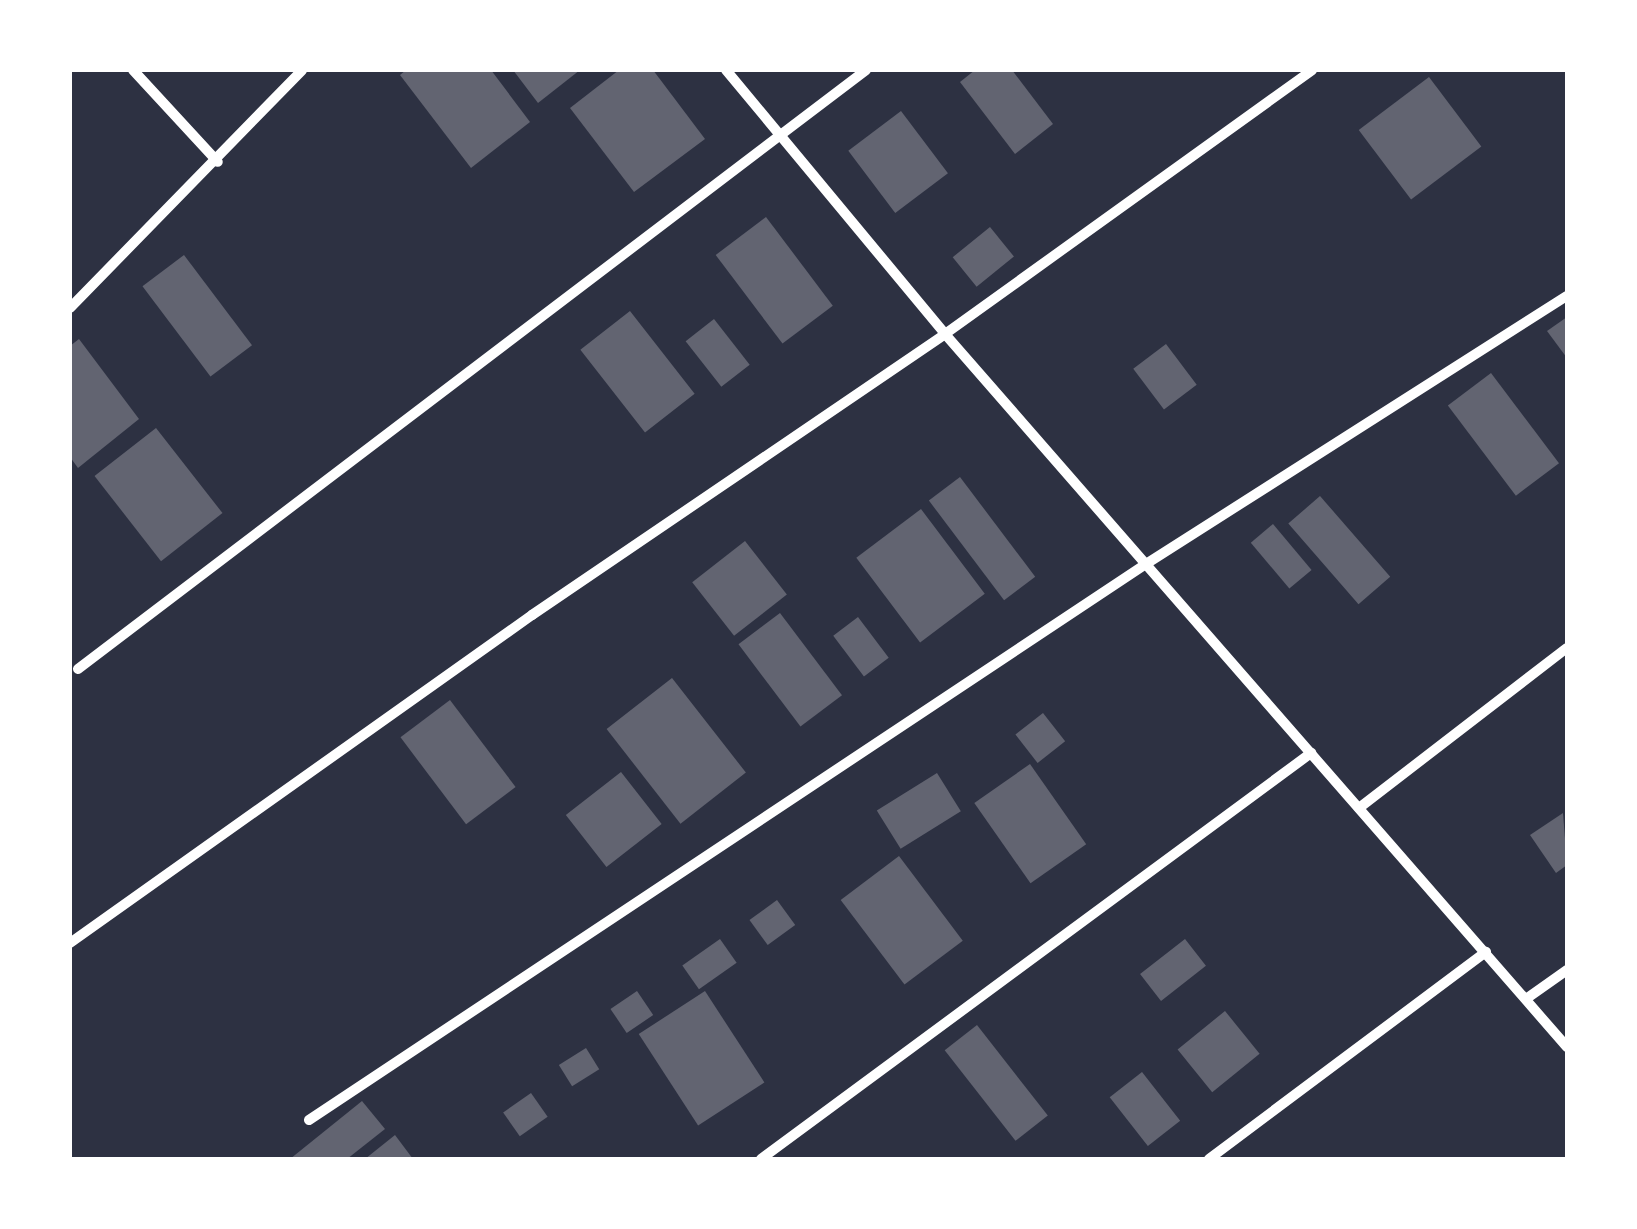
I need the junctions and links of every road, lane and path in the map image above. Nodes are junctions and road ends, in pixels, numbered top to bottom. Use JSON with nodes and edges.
{"nodes":[{"id":1,"x":133,"y":70,"type":"edge"},
{"id":2,"x":302,"y":70,"type":"edge"},
{"id":3,"x":726,"y":70,"type":"edge"},
{"id":4,"x":866,"y":70,"type":"edge"},
{"id":5,"x":1312,"y":70,"type":"edge"},
{"id":6,"x":781,"y":139,"type":"junction"},
{"id":7,"x":218,"y":162,"type":"junction"},
{"id":8,"x":1567,"y":296,"type":"edge"},
{"id":9,"x":70,"y":308,"type":"edge"},
{"id":10,"x":945,"y":334,"type":"junction"},
{"id":11,"x":1146,"y":564,"type":"junction"},
{"id":12,"x":1567,"y":648,"type":"edge"},
{"id":13,"x":78,"y":669,"type":"dead end"},
{"id":14,"x":1311,"y":752,"type":"junction"},
{"id":15,"x":1359,"y":808,"type":"junction"},
{"id":16,"x":70,"y":943,"type":"edge"},
{"id":17,"x":1486,"y":952,"type":"junction"},
{"id":18,"x":1567,"y":970,"type":"edge"},
{"id":19,"x":1526,"y":999,"type":"junction"},
{"id":20,"x":1567,"y":1047,"type":"edge"},
{"id":21,"x":309,"y":1120,"type":"dead end"},
{"id":22,"x":761,"y":1159,"type":"edge"},
{"id":23,"x":1209,"y":1159,"type":"edge"}],
"edges":[{"from":1,"to":7,"type":"street"},
{"from":2,"to":7,"type":"street"},
{"from":3,"to":6,"type":"street"},
{"from":4,"to":6,"type":"street"},
{"from":5,"to":10,"type":"street"},
{"from":6,"to":10,"type":"street"},
{"from":6,"to":13,"type":"street"},
{"from":7,"to":9,"type":"street"},
{"from":8,"to":11,"type":"street"},
{"from":10,"to":11,"type":"street"},
{"from":10,"to":16,"type":"street"},
{"from":11,"to":14,"type":"street"},
{"from":11,"to":21,"type":"street"},
{"from":12,"to":15,"type":"street"},
{"from":14,"to":15,"type":"street"},
{"from":14,"to":22,"type":"street"},
{"from":15,"to":17,"type":"street"},
{"from":17,"to":19,"type":"street"},
{"from":17,"to":23,"type":"street"},
{"from":18,"to":19,"type":"street"},
{"from":19,"to":20,"type":"street"}]}
